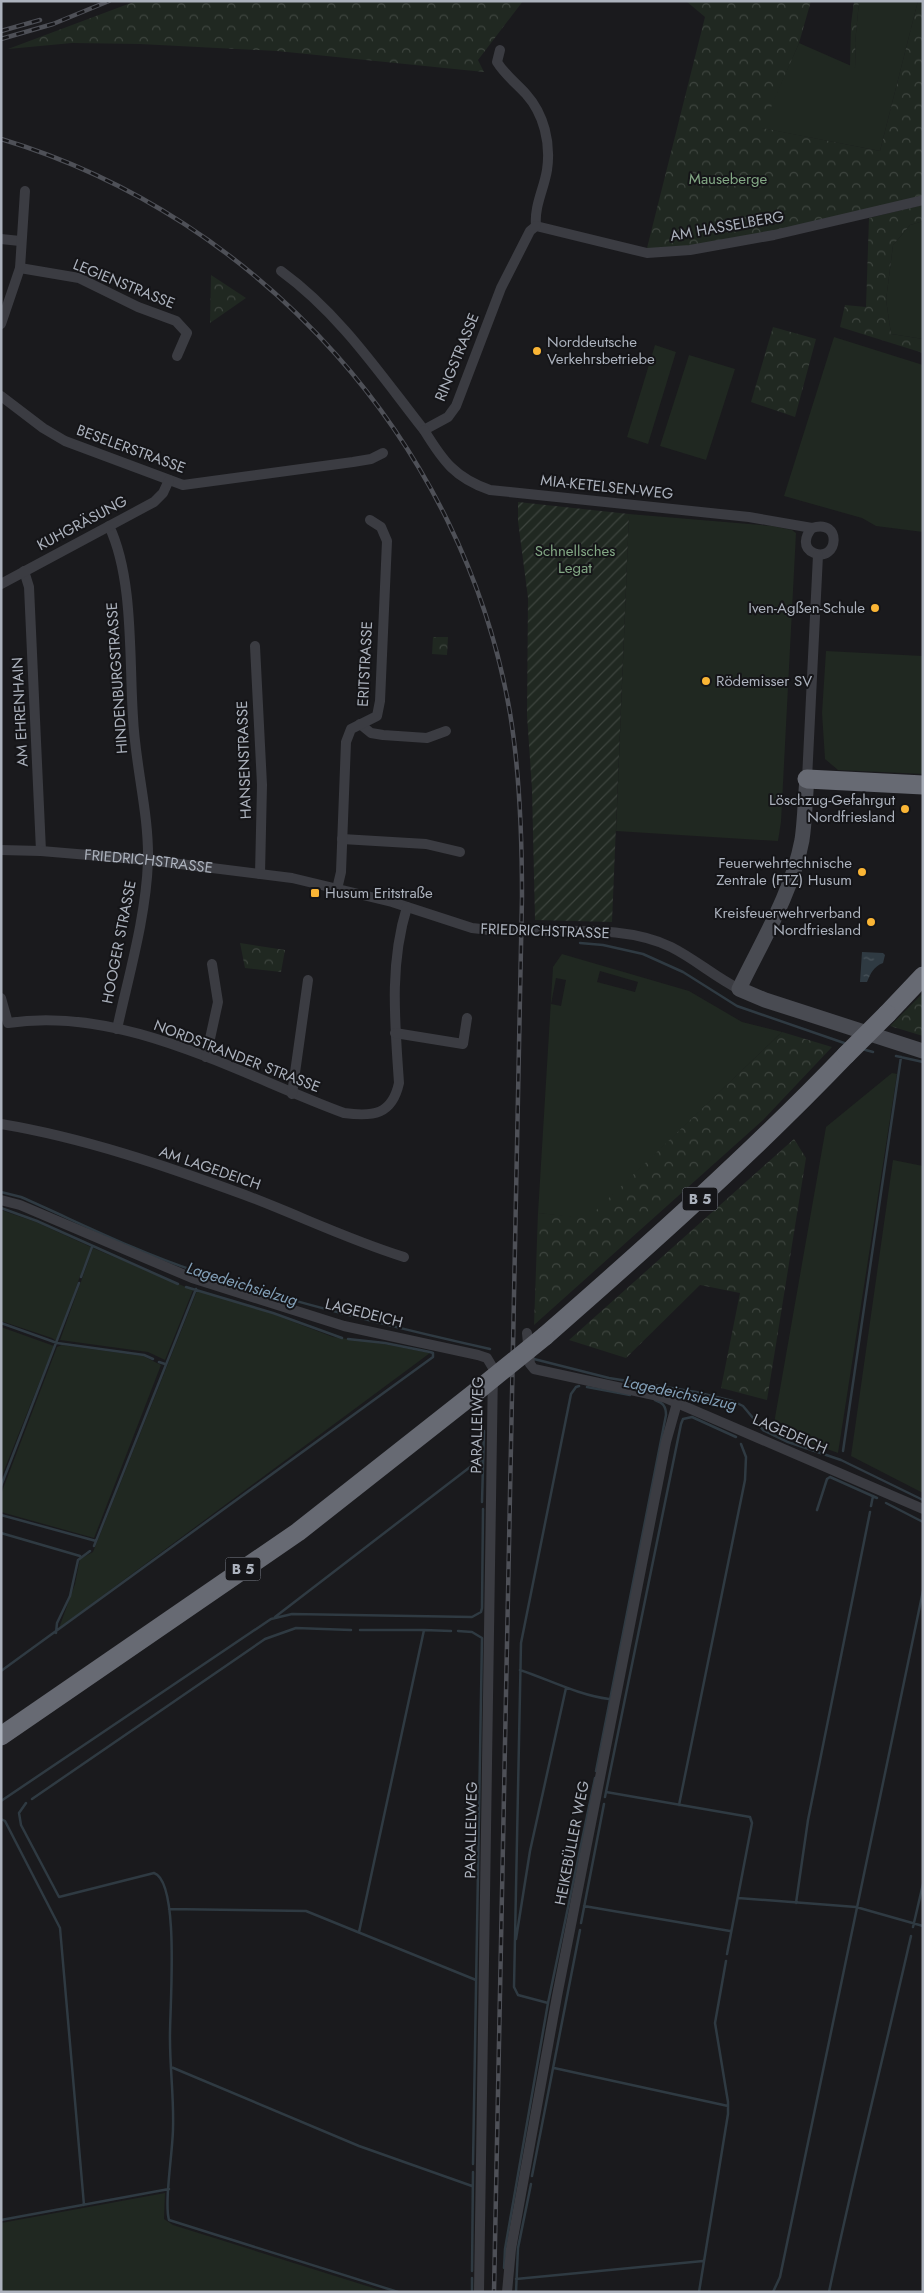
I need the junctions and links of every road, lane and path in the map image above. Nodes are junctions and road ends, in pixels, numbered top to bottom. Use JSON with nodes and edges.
{"nodes":[{"id":1,"x":500,"y":50,"type":"dead end"},
{"id":2,"x":25,"y":191,"type":"dead end"},
{"id":3,"x":923,"y":200,"type":"edge"},
{"id":4,"x":536,"y":226,"type":"junction"},
{"id":5,"x":1,"y":239,"type":"edge"},
{"id":6,"x":20,"y":242,"type":"junction"},
{"id":7,"x":20,"y":268,"type":"junction"},
{"id":8,"x":281,"y":272,"type":"dead end"},
{"id":9,"x":1,"y":324,"type":"edge"},
{"id":10,"x":177,"y":356,"type":"dead end"},
{"id":11,"x":1,"y":396,"type":"edge"},
{"id":12,"x":424,"y":430,"type":"junction"},
{"id":13,"x":382,"y":453,"type":"dead end"},
{"id":14,"x":169,"y":480,"type":"junction"},
{"id":15,"x":370,"y":520,"type":"dead end"},
{"id":16,"x":109,"y":526,"type":"junction"},
{"id":17,"x":812,"y":528,"type":"junction"},
{"id":18,"x":818,"y":555,"type":"junction"},
{"id":19,"x":24,"y":571,"type":"junction"},
{"id":20,"x":1,"y":584,"type":"edge"},
{"id":21,"x":255,"y":646,"type":"dead end"},
{"id":22,"x":360,"y":724,"type":"junction"},
{"id":23,"x":446,"y":731,"type":"dead end"},
{"id":24,"x":807,"y":779,"type":"junction"},
{"id":25,"x":923,"y":785,"type":"edge"},
{"id":26,"x":342,"y":839,"type":"junction"},
{"id":27,"x":1,"y":850,"type":"edge"},
{"id":28,"x":41,"y":851,"type":"junction"},
{"id":29,"x":460,"y":852,"type":"dead end"},
{"id":30,"x":148,"y":860,"type":"junction"},
{"id":31,"x":260,"y":874,"type":"junction"},
{"id":32,"x":337,"y":889,"type":"junction"},
{"id":33,"x":407,"y":907,"type":"junction"},
{"id":34,"x":212,"y":964,"type":"dead end"},
{"id":35,"x":923,"y":976,"type":"edge"},
{"id":36,"x":308,"y":980,"type":"dead end"},
{"id":37,"x":739,"y":989,"type":"junction"},
{"id":38,"x":1,"y":998,"type":"edge"},
{"id":39,"x":467,"y":1018,"type":"dead end"},
{"id":40,"x":117,"y":1029,"type":"junction"},
{"id":41,"x":395,"y":1033,"type":"junction"},
{"id":42,"x":923,"y":1051,"type":"edge"},
{"id":43,"x":206,"y":1057,"type":"junction"},
{"id":44,"x":292,"y":1094,"type":"junction"},
{"id":45,"x":1,"y":1124,"type":"edge"},
{"id":46,"x":1,"y":1200,"type":"edge"},
{"id":47,"x":404,"y":1257,"type":"dead end"},
{"id":48,"x":536,"y":1334,"type":"junction"},
{"id":49,"x":493,"y":1368,"type":"joint"},
{"id":50,"x":677,"y":1403,"type":"junction"},
{"id":51,"x":923,"y":1509,"type":"edge"},
{"id":52,"x":1,"y":1736,"type":"edge"},
{"id":53,"x":479,"y":2292,"type":"edge"},
{"id":54,"x":508,"y":2292,"type":"edge"}],
"edges":[{"from":1,"to":4,"type":"street"},
{"from":2,"to":6,"type":"street"},
{"from":3,"to":4,"type":"street","name":"AM HASSELBERG"},
{"from":4,"to":12,"type":"street","name":"RINGSTRASSE"},
{"from":5,"to":6,"type":"street"},
{"from":6,"to":7,"type":"street"},
{"from":7,"to":9,"type":"street"},
{"from":7,"to":10,"type":"street","name":"LEGIENSTRASSE"},
{"from":8,"to":12,"type":"street"},
{"from":11,"to":14,"type":"street","name":"BESELERSTRASSE"},
{"from":12,"to":17,"type":"street","name":"MIA-KETELSEN-WEG"},
{"from":13,"to":14,"type":"street","name":"BESELERSTRASSE"},
{"from":14,"to":16,"type":"street","name":"KUHGRÄSUNG"},
{"from":15,"to":22,"type":"street","name":"ERITSTRASSE"},
{"from":16,"to":19,"type":"street","name":"KUHGRÄSUNG"},
{"from":16,"to":30,"type":"street","name":"HINDENBURGSTRASSE"},
{"from":17,"to":18,"type":"street"},
{"from":17,"to":18,"type":"street","name":"MIA-KETELSEN-WEG"},
{"from":18,"to":24,"type":"street"},
{"from":19,"to":20,"type":"street","name":"KUHGRÄSUNG"},
{"from":19,"to":28,"type":"street","name":"AM EHRENHAIN"},
{"from":21,"to":31,"type":"street","name":"HANSENSTRASSE"},
{"from":22,"to":23,"type":"street"},
{"from":22,"to":26,"type":"street","name":"ERITSTRASSE"},
{"from":24,"to":25,"type":"highway"},
{"from":24,"to":37,"type":"street"},
{"from":26,"to":29,"type":"street"},
{"from":26,"to":32,"type":"street","name":"ERITSTRASSE"},
{"from":27,"to":28,"type":"street","name":"FRIEDRICHSTRASSE"},
{"from":28,"to":30,"type":"street","name":"FRIEDRICHSTRASSE"},
{"from":30,"to":31,"type":"street","name":"FRIEDRICHSTRASSE"},
{"from":30,"to":40,"type":"street","name":"HOOGER STRASSE"},
{"from":31,"to":32,"type":"street","name":"FRIEDRICHSTRASSE"},
{"from":32,"to":33,"type":"street","name":"FRIEDRICHSTRASSE"},
{"from":33,"to":37,"type":"street","name":"FRIEDRICHSTRASSE","bridge":true},
{"from":33,"to":41,"type":"street"},
{"from":34,"to":43,"type":"street"},
{"from":35,"to":48,"type":"highway","number":"B 5","bridge":true},
{"from":36,"to":44,"type":"street"},
{"from":37,"to":42,"type":"street","name":"FRIEDRICHSTRASSE"},
{"from":38,"to":40,"type":"street","name":"NORDSTRANDER STRASSE"},
{"from":39,"to":41,"type":"street"},
{"from":40,"to":43,"type":"street","name":"NORDSTRANDER STRASSE"},
{"from":41,"to":44,"type":"street","name":"NORDSTRANDER STRASSE"},
{"from":43,"to":44,"type":"street","name":"NORDSTRANDER STRASSE"},
{"from":45,"to":47,"type":"street","name":"AM LAGEDEICH"},
{"from":46,"to":49,"type":"street","name":"LAGEDEICH"},
{"from":48,"to":50,"type":"street","name":"LAGEDEICH"},
{"from":48,"to":52,"type":"highway","number":"B 5","bridge":true},
{"from":49,"to":53,"type":"street","name":"PARALLELWEG"},
{"from":50,"to":51,"type":"street","name":"LAGEDEICH"},
{"from":50,"to":54,"type":"street","name":"HEIKEBÜLLER WEG"}]}
